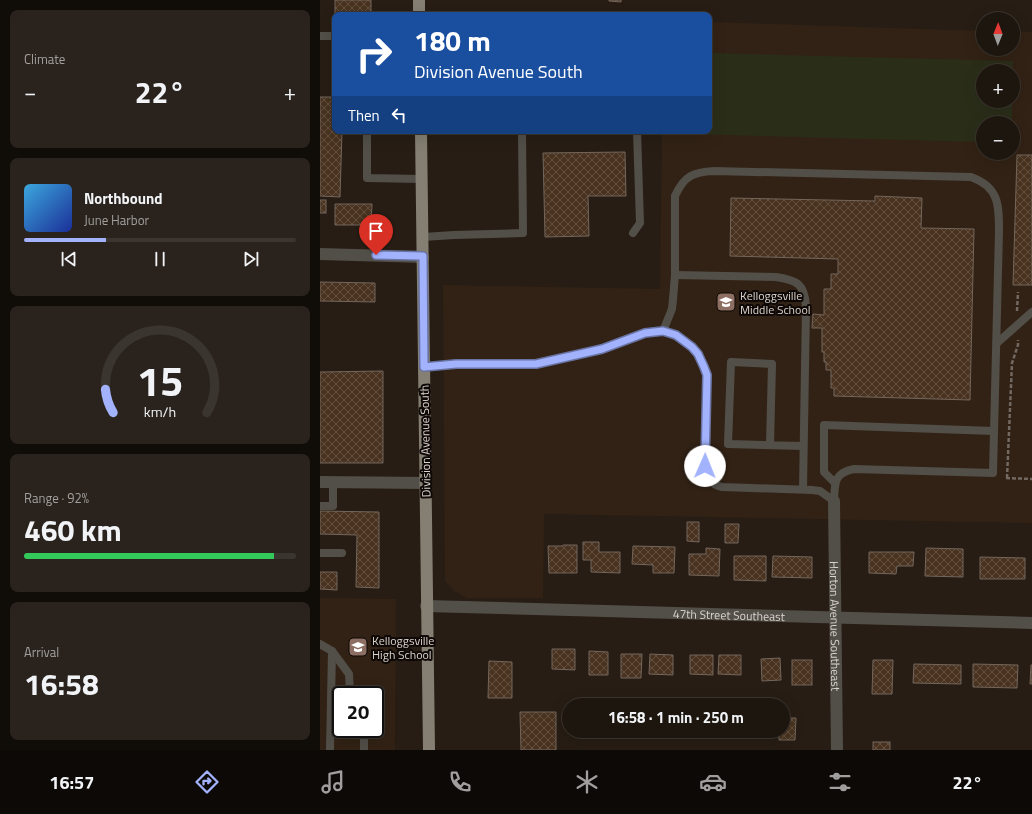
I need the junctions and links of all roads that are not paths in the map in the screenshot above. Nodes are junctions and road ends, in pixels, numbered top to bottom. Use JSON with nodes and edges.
{"nodes":[{"id":1,"x":419,"y":0,"type":"edge"},
{"id":2,"x":419,"y":12,"type":"edge"},
{"id":3,"x":320,"y":36,"type":"edge"},
{"id":4,"x":332,"y":36,"type":"edge"},
{"id":5,"x":367,"y":134,"type":"edge"},
{"id":6,"x":421,"y":134,"type":"edge"},
{"id":7,"x":522,"y":134,"type":"edge"},
{"id":8,"x":637,"y":134,"type":"edge"},
{"id":9,"x":422,"y":179,"type":"junction"},
{"id":10,"x":633,"y":233,"type":"dead end"},
{"id":11,"x":422,"y":237,"type":"junction"},
{"id":12,"x":320,"y":254,"type":"edge"},
{"id":13,"x":423,"y":256,"type":"junction"},
{"id":14,"x":675,"y":275,"type":"junction"},
{"id":15,"x":1032,"y":312,"type":"edge"},
{"id":16,"x":663,"y":331,"type":"junction"},
{"id":17,"x":997,"y":343,"type":"junction"},
{"id":18,"x":424,"y":367,"type":"junction"},
{"id":19,"x":994,"y":431,"type":"junction"},
{"id":20,"x":770,"y":445,"type":"junction"},
{"id":21,"x":803,"y":446,"type":"junction"},
{"id":22,"x":320,"y":482,"type":"edge"},
{"id":23,"x":333,"y":482,"type":"junction"},
{"id":24,"x":425,"y":483,"type":"junction"},
{"id":25,"x":835,"y":483,"type":"junction"},
{"id":26,"x":802,"y":489,"type":"junction"},
{"id":27,"x":834,"y":501,"type":"junction"},
{"id":28,"x":320,"y":506,"type":"edge"},
{"id":29,"x":320,"y":553,"type":"edge"},
{"id":30,"x":342,"y":553,"type":"dead end"},
{"id":31,"x":426,"y":606,"type":"junction"},
{"id":32,"x":835,"y":618,"type":"junction"},
{"id":33,"x":1032,"y":623,"type":"edge"},
{"id":34,"x":320,"y":644,"type":"edge"},
{"id":35,"x":332,"y":651,"type":"junction"},
{"id":36,"x":350,"y":686,"type":"edge"},
{"id":37,"x":364,"y":738,"type":"edge"},
{"id":38,"x":330,"y":750,"type":"edge"},
{"id":39,"x":364,"y":750,"type":"edge"},
{"id":40,"x":429,"y":750,"type":"edge"},
{"id":41,"x":837,"y":750,"type":"edge"}],
"edges":[{"from":1,"to":2,"type":"main road"},
{"from":3,"to":4,"type":"lane"},
{"from":5,"to":9,"type":"lane"},
{"from":6,"to":9,"type":"main road","name":"Division Avenue South"},
{"from":7,"to":11,"type":"lane"},
{"from":8,"to":10,"type":"lane"},
{"from":9,"to":11,"type":"main road","name":"Division Avenue South"},
{"from":11,"to":13,"type":"main road","name":"Division Avenue South"},
{"from":12,"to":13,"type":"street"},
{"from":13,"to":18,"type":"main road","name":"Division Avenue South"},
{"from":14,"to":16,"type":"lane"},
{"from":14,"to":17,"type":"lane"},
{"from":14,"to":21,"type":"lane"},
{"from":15,"to":17,"type":"lane"},
{"from":16,"to":18,"type":"lane"},
{"from":16,"to":26,"type":"lane"},
{"from":17,"to":19,"type":"lane"},
{"from":18,"to":24,"type":"main road","name":"Division Avenue South"},
{"from":19,"to":25,"type":"lane"},
{"from":19,"to":25,"type":"lane"},
{"from":20,"to":20,"type":"lane"},
{"from":20,"to":21,"type":"lane"},
{"from":21,"to":26,"type":"lane"},
{"from":22,"to":23,"type":"street"},
{"from":23,"to":24,"type":"street"},
{"from":23,"to":28,"type":"lane"},
{"from":24,"to":31,"type":"main road","name":"Division Avenue South"},
{"from":25,"to":27,"type":"lane"},
{"from":26,"to":27,"type":"lane"},
{"from":27,"to":32,"type":"street","name":"Horton Avenue Southeast"},
{"from":29,"to":30,"type":"lane"},
{"from":31,"to":32,"type":"street","name":"47th Street Southeast"},
{"from":31,"to":40,"type":"main road","name":"Division Avenue South"},
{"from":32,"to":33,"type":"street","name":"47th Street Southeast"},
{"from":32,"to":41,"type":"street","name":"Horton Avenue Southeast"},
{"from":34,"to":35,"type":"lane"},
{"from":35,"to":36,"type":"lane"},
{"from":35,"to":38,"type":"lane"},
{"from":37,"to":39,"type":"lane"}]}
